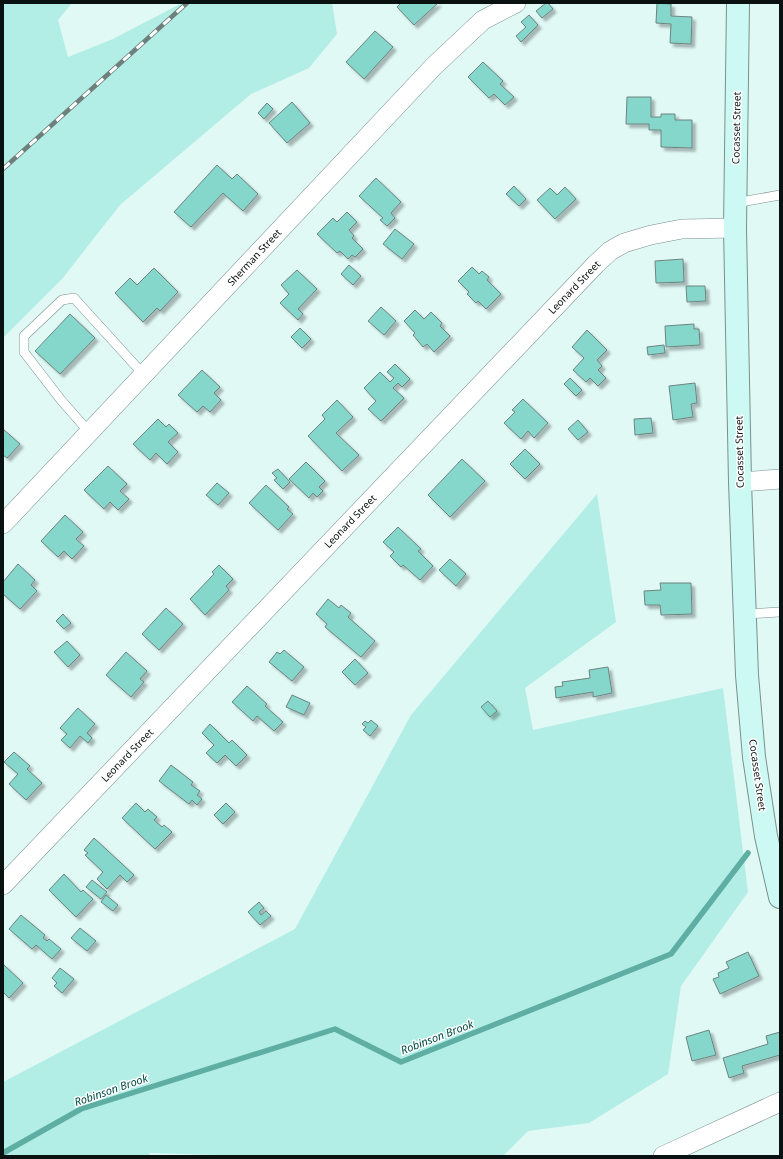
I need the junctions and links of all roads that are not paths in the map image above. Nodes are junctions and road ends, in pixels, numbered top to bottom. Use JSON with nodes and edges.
{"nodes":[{"id":1,"x":516,"y":3,"type":"edge"},
{"id":2,"x":738,"y":3,"type":"edge"},
{"id":3,"x":780,"y":195,"type":"edge"},
{"id":4,"x":735,"y":203,"type":"junction"},
{"id":5,"x":735,"y":228,"type":"junction"},
{"id":6,"x":144,"y":374,"type":"junction"},
{"id":7,"x":89,"y":432,"type":"junction"},
{"id":8,"x":780,"y":479,"type":"edge"},
{"id":9,"x":740,"y":482,"type":"junction"},
{"id":10,"x":3,"y":524,"type":"edge"},
{"id":11,"x":780,"y":612,"type":"edge"},
{"id":12,"x":745,"y":614,"type":"junction"},
{"id":13,"x":3,"y":885,"type":"edge"},
{"id":14,"x":780,"y":897,"type":"edge"},
{"id":15,"x":780,"y":1102,"type":"edge"},
{"id":16,"x":663,"y":1156,"type":"edge"}],
"edges":[{"from":1,"to":6,"type":"street","name":"Sherman Street"},
{"from":2,"to":4,"type":"main road","name":"Cocasset Street"},
{"from":3,"to":4,"type":"lane"},
{"from":4,"to":5,"type":"main road","name":"Cocasset Street"},
{"from":5,"to":9,"type":"main road","name":"Cocasset Street"},
{"from":5,"to":13,"type":"street","name":"Leonard Street"},
{"from":6,"to":7,"type":"street","name":"Sherman Street"},
{"from":6,"to":7,"type":"lane"},
{"from":7,"to":10,"type":"street","name":"Sherman Street"},
{"from":8,"to":9,"type":"street"},
{"from":9,"to":12,"type":"main road","name":"Cocasset Street"},
{"from":11,"to":12,"type":"lane"},
{"from":12,"to":14,"type":"main road","name":"Cocasset Street"},
{"from":15,"to":16,"type":"street"}]}
